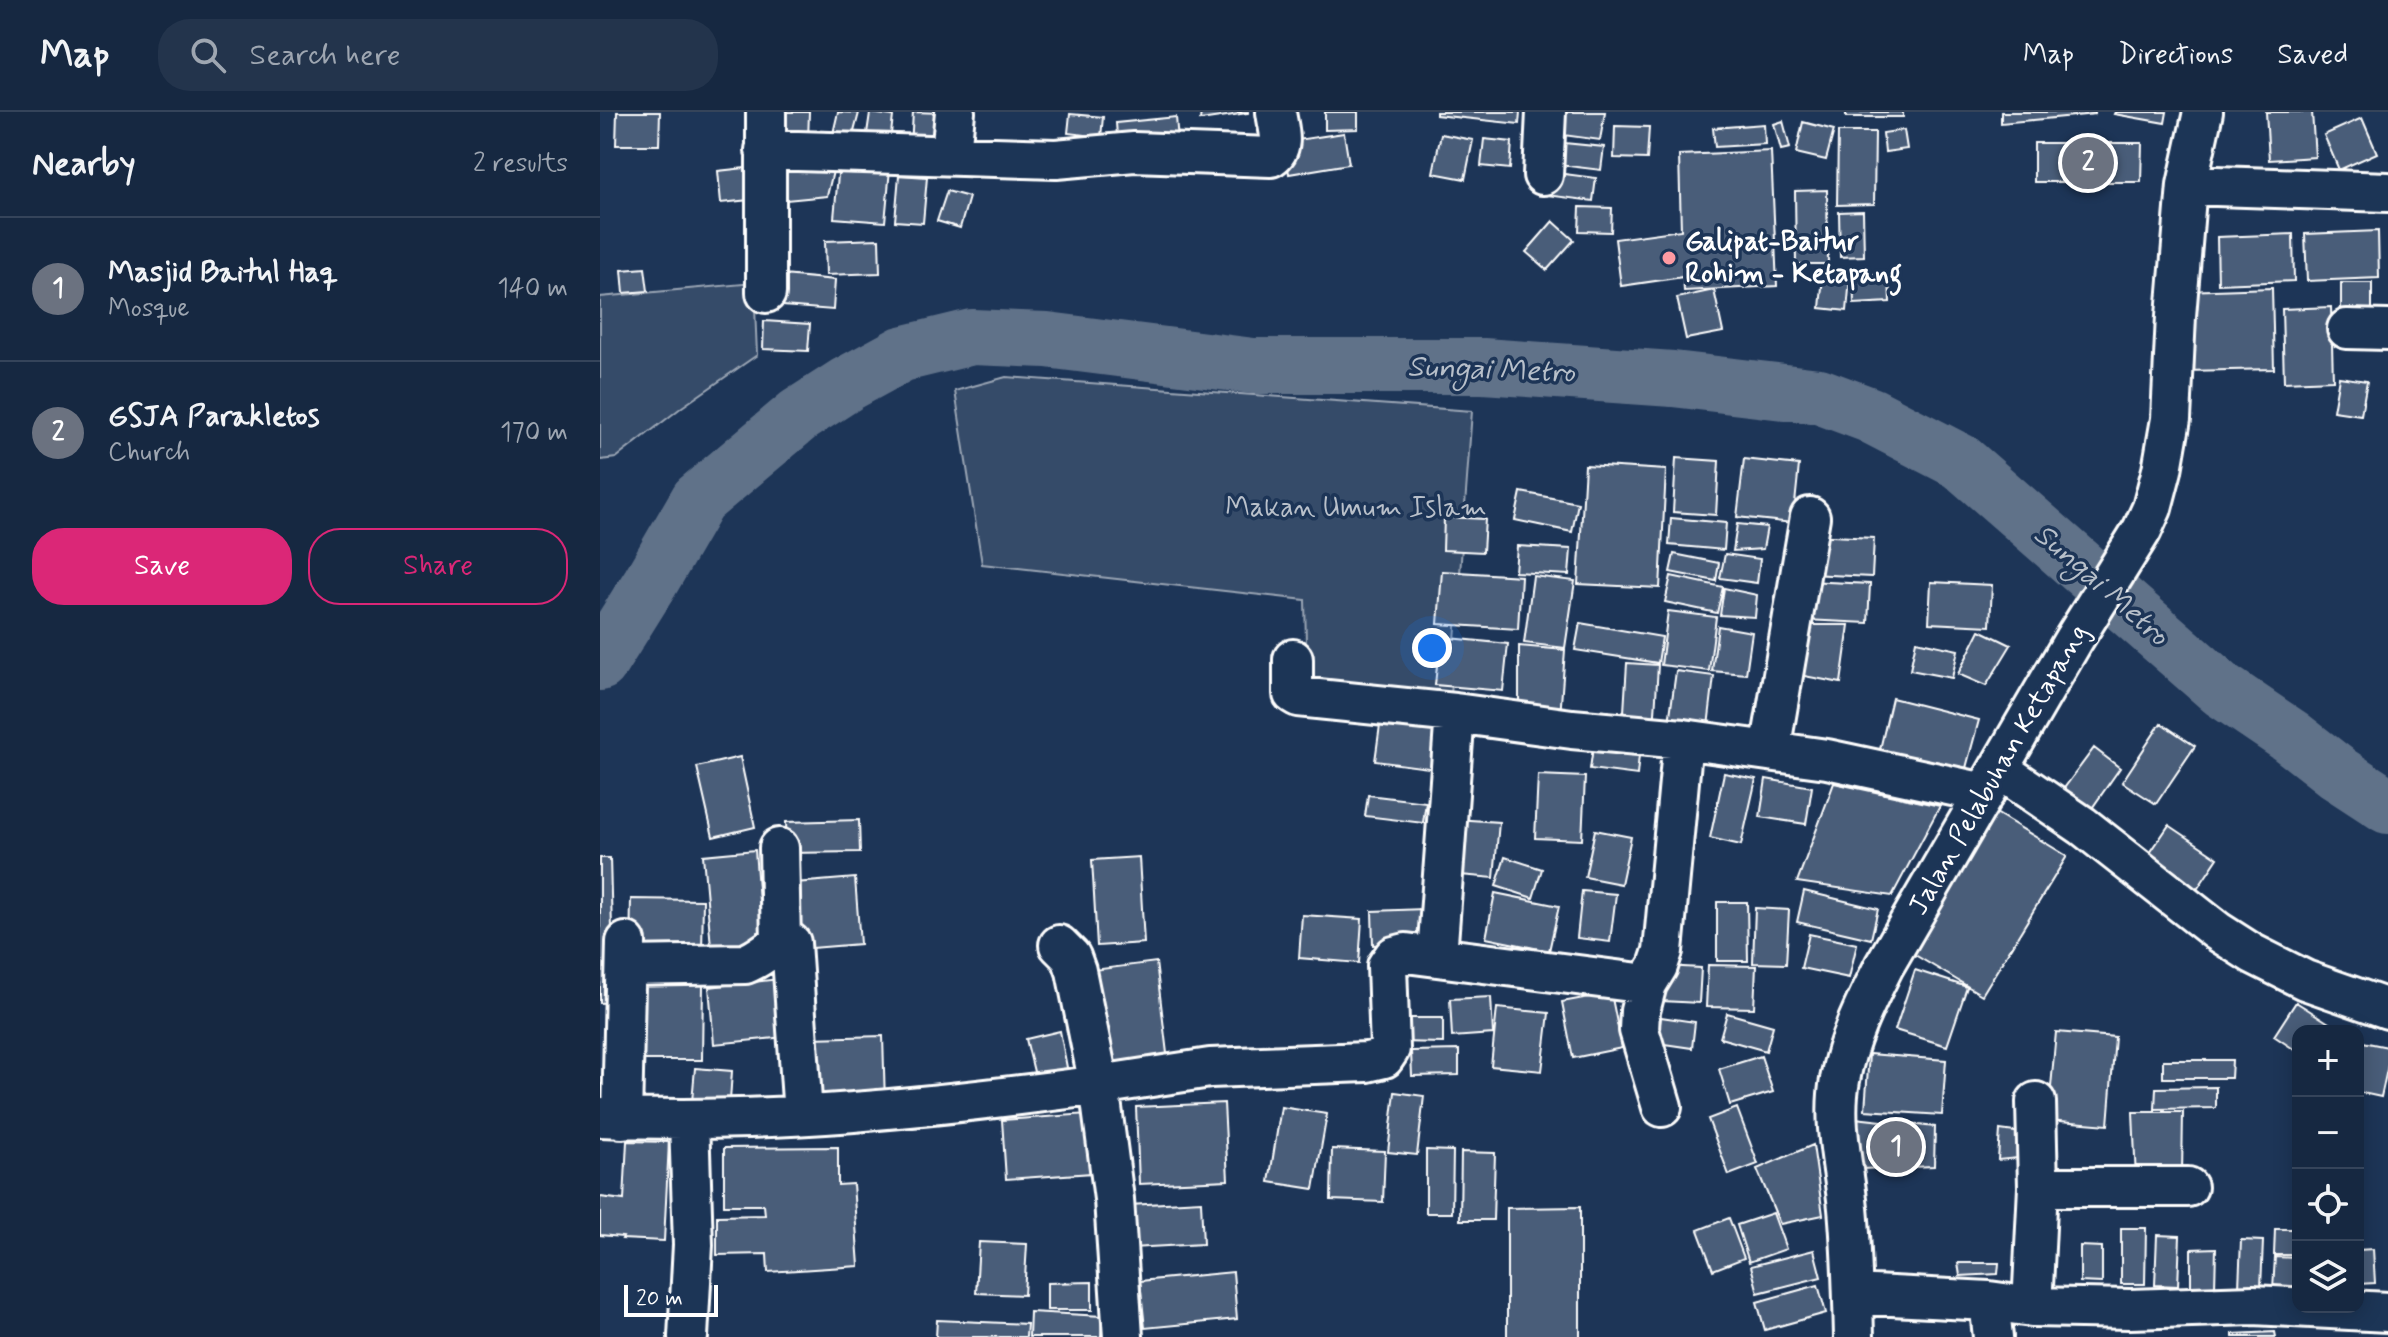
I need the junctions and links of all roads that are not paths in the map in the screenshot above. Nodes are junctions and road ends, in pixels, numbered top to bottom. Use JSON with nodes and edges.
{"nodes":[{"id":1,"x":766,"y":112,"type":"edge"},
{"id":2,"x":955,"y":112,"type":"edge"},
{"id":3,"x":1276,"y":112,"type":"edge"},
{"id":4,"x":1546,"y":112,"type":"edge"},
{"id":5,"x":2203,"y":112,"type":"edge"},
{"id":6,"x":765,"y":150,"type":"junction"},
{"id":7,"x":951,"y":155,"type":"junction"},
{"id":8,"x":1543,"y":175,"type":"dead end"},
{"id":9,"x":2187,"y":185,"type":"junction"},
{"id":10,"x":2388,"y":192,"type":"edge"},
{"id":11,"x":766,"y":293,"type":"dead end"},
{"id":12,"x":2347,"y":329,"type":"dead end"},
{"id":13,"x":2388,"y":330,"type":"edge"},
{"id":14,"x":1810,"y":517,"type":"dead end"},
{"id":15,"x":1293,"y":659,"type":"dead end"},
{"id":16,"x":1455,"y":713,"type":"junction"},
{"id":17,"x":1683,"y":739,"type":"junction"},
{"id":18,"x":1770,"y":751,"type":"junction"},
{"id":19,"x":1992,"y":781,"type":"junction"},
{"id":20,"x":779,"y":848,"type":"dead end"},
{"id":21,"x":781,"y":943,"type":"junction"},
{"id":22,"x":1059,"y":945,"type":"dead end"},
{"id":23,"x":1437,"y":956,"type":"junction"},
{"id":24,"x":1647,"y":984,"type":"junction"},
{"id":25,"x":2388,"y":1009,"type":"edge"},
{"id":26,"x":1099,"y":1085,"type":"junction"},
{"id":27,"x":2036,"y":1102,"type":"dead end"},
{"id":28,"x":1662,"y":1107,"type":"dead end"},
{"id":29,"x":803,"y":1115,"type":"junction"},
{"id":30,"x":611,"y":1118,"type":"edge"},
{"id":31,"x":689,"y":1120,"type":"junction"},
{"id":32,"x":2038,"y":1187,"type":"junction"},
{"id":33,"x":2188,"y":1187,"type":"dead end"},
{"id":34,"x":1853,"y":1294,"type":"junction"},
{"id":35,"x":2032,"y":1307,"type":"junction"},
{"id":36,"x":2388,"y":1312,"type":"edge"},
{"id":37,"x":1991,"y":1319,"type":"edge"},
{"id":38,"x":688,"y":1337,"type":"edge"},
{"id":39,"x":1123,"y":1337,"type":"edge"},
{"id":40,"x":1854,"y":1337,"type":"edge"}],
"edges":[{"from":1,"to":6,"type":"street"},
{"from":2,"to":7,"type":"street"},
{"from":3,"to":7,"type":"street"},
{"from":4,"to":8,"type":"street"},
{"from":5,"to":9,"type":"street","name":"Jalan Pelabuhan Ketapang"},
{"from":6,"to":7,"type":"street"},
{"from":6,"to":11,"type":"street"},
{"from":9,"to":10,"type":"street"},
{"from":9,"to":19,"type":"street","name":"Jalan Pelabuhan Ketapang"},
{"from":12,"to":13,"type":"street"},
{"from":14,"to":18,"type":"street"},
{"from":15,"to":16,"type":"street"},
{"from":16,"to":17,"type":"street"},
{"from":16,"to":23,"type":"street"},
{"from":17,"to":18,"type":"street"},
{"from":17,"to":24,"type":"street"},
{"from":18,"to":19,"type":"street"},
{"from":19,"to":25,"type":"street"},
{"from":19,"to":34,"type":"street","name":"Jalan Pelabuhan Ketapang"},
{"from":20,"to":21,"type":"street"},
{"from":21,"to":29,"type":"street"},
{"from":21,"to":30,"type":"street"},
{"from":22,"to":26,"type":"street"},
{"from":23,"to":24,"type":"street"},
{"from":23,"to":26,"type":"street"},
{"from":24,"to":28,"type":"street"},
{"from":26,"to":29,"type":"street"},
{"from":26,"to":39,"type":"street"},
{"from":27,"to":32,"type":"street"},
{"from":29,"to":31,"type":"street"},
{"from":30,"to":31,"type":"street"},
{"from":31,"to":38,"type":"street"},
{"from":32,"to":33,"type":"street"},
{"from":32,"to":35,"type":"street"},
{"from":34,"to":37,"type":"street"},
{"from":34,"to":40,"type":"street","name":"Jalan Pelabuhan Ketapang"},
{"from":35,"to":36,"type":"street"},
{"from":35,"to":37,"type":"street"}]}
